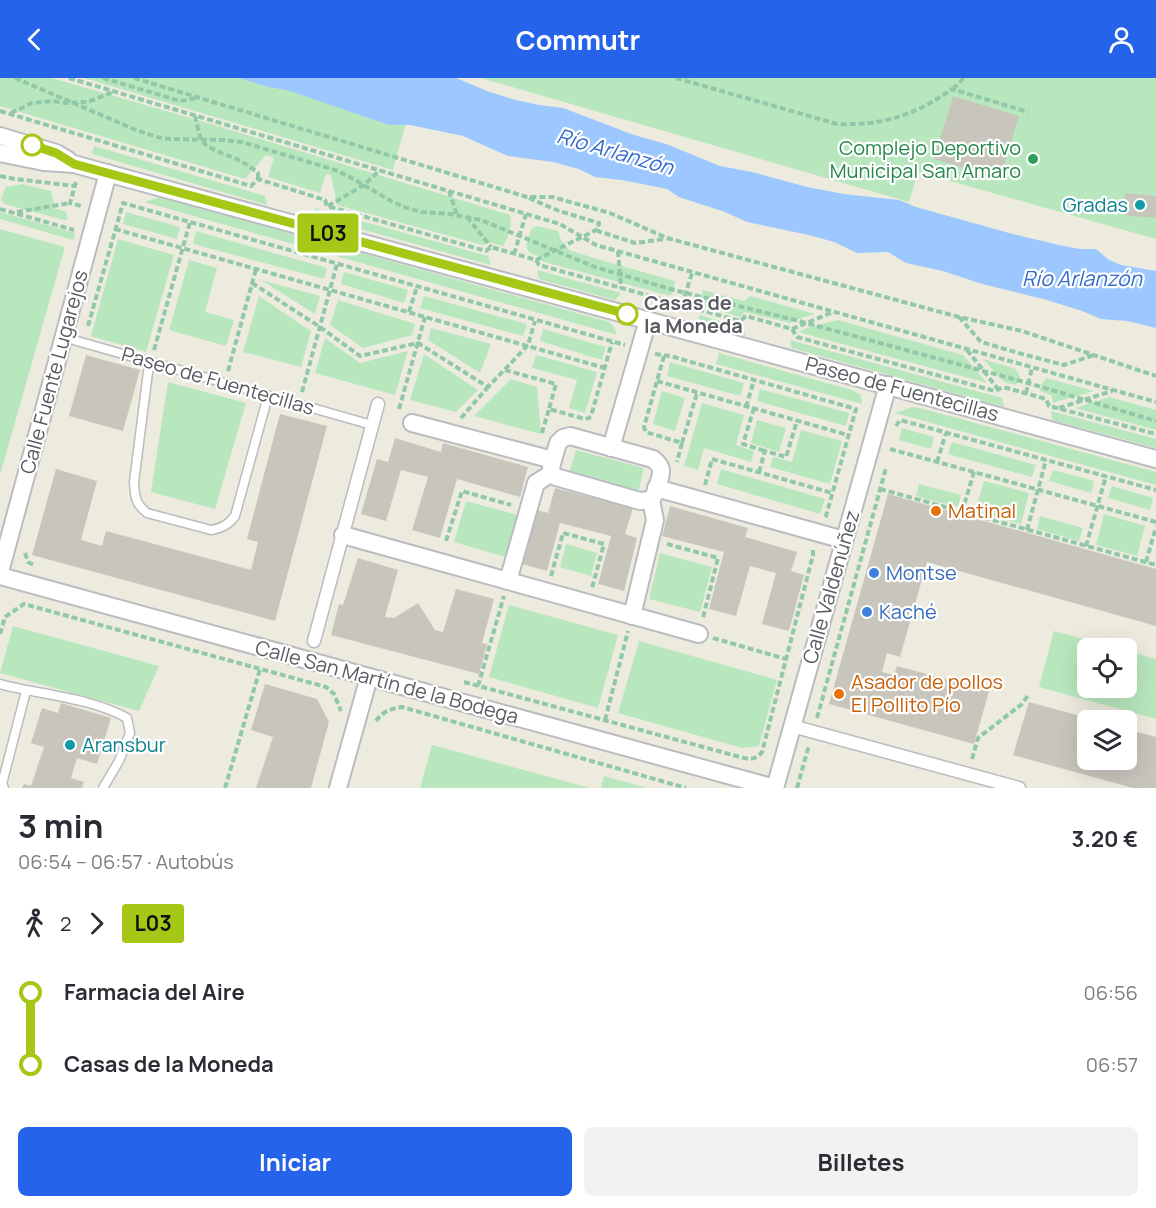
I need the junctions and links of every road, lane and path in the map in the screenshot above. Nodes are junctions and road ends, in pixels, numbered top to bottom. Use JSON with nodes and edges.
{"nodes":[{"id":1,"x":15,"y":78,"type":"edge"},
{"id":2,"x":69,"y":78,"type":"edge"},
{"id":3,"x":103,"y":78,"type":"edge"},
{"id":4,"x":134,"y":78,"type":"edge"},
{"id":5,"x":676,"y":78,"type":"edge"},
{"id":6,"x":964,"y":78,"type":"edge"},
{"id":7,"x":953,"y":89,"type":"junction"},
{"id":8,"x":114,"y":92,"type":"junction"},
{"id":9,"x":146,"y":92,"type":"junction"},
{"id":10,"x":199,"y":98,"type":"junction"},
{"id":11,"x":143,"y":100,"type":"junction"},
{"id":12,"x":73,"y":102,"type":"junction"},
{"id":13,"x":0,"y":111,"type":"edge"},
{"id":14,"x":1028,"y":112,"type":"dead end"},
{"id":15,"x":10,"y":113,"type":"junction"},
{"id":16,"x":195,"y":116,"type":"junction"},
{"id":17,"x":0,"y":136,"type":"edge"},
{"id":18,"x":201,"y":141,"type":"junction"},
{"id":19,"x":0,"y":153,"type":"edge"},
{"id":20,"x":74,"y":164,"type":"junction"},
{"id":21,"x":380,"y":170,"type":"junction"},
{"id":22,"x":108,"y":173,"type":"junction"},
{"id":23,"x":0,"y":176,"type":"edge"},
{"id":24,"x":258,"y":179,"type":"junction"},
{"id":25,"x":364,"y":185,"type":"junction"},
{"id":26,"x":75,"y":186,"type":"dead end"},
{"id":27,"x":449,"y":191,"type":"junction"},
{"id":28,"x":527,"y":197,"type":"junction"},
{"id":29,"x":70,"y":203,"type":"dead end"},
{"id":30,"x":327,"y":206,"type":"junction"},
{"id":31,"x":0,"y":209,"type":"edge"},
{"id":32,"x":13,"y":213,"type":"junction"},
{"id":33,"x":526,"y":214,"type":"junction"},
{"id":34,"x":458,"y":215,"type":"junction"},
{"id":35,"x":466,"y":217,"type":"junction"},
{"id":36,"x":190,"y":222,"type":"junction"},
{"id":37,"x":115,"y":229,"type":"junction"},
{"id":38,"x":598,"y":229,"type":"junction"},
{"id":39,"x":81,"y":231,"type":"dead end"},
{"id":40,"x":519,"y":235,"type":"junction"},
{"id":41,"x":581,"y":237,"type":"junction"},
{"id":42,"x":667,"y":238,"type":"junction"},
{"id":43,"x":491,"y":247,"type":"junction"},
{"id":44,"x":183,"y":248,"type":"junction"},
{"id":45,"x":554,"y":250,"type":"junction"},
{"id":46,"x":618,"y":251,"type":"junction"},
{"id":47,"x":514,"y":254,"type":"junction"},
{"id":48,"x":536,"y":260,"type":"junction"},
{"id":49,"x":337,"y":264,"type":"junction"},
{"id":50,"x":256,"y":269,"type":"junction"},
{"id":51,"x":692,"y":273,"type":"junction"},
{"id":52,"x":620,"y":274,"type":"junction"},
{"id":53,"x":252,"y":283,"type":"junction"},
{"id":54,"x":417,"y":287,"type":"junction"},
{"id":55,"x":621,"y":288,"type":"junction"},
{"id":56,"x":330,"y":290,"type":"junction"},
{"id":57,"x":686,"y":293,"type":"junction"},
{"id":58,"x":682,"y":305,"type":"junction"},
{"id":59,"x":409,"y":312,"type":"junction"},
{"id":60,"x":833,"y":312,"type":"junction"},
{"id":61,"x":425,"y":316,"type":"junction"},
{"id":62,"x":959,"y":317,"type":"junction"},
{"id":63,"x":648,"y":320,"type":"junction"},
{"id":64,"x":536,"y":321,"type":"junction"},
{"id":65,"x":807,"y":323,"type":"junction"},
{"id":66,"x":320,"y":327,"type":"junction"},
{"id":67,"x":792,"y":329,"type":"junction"},
{"id":68,"x":63,"y":337,"type":"junction"},
{"id":69,"x":612,"y":342,"type":"junction"},
{"id":70,"x":83,"y":343,"type":"junction"},
{"id":71,"x":418,"y":343,"type":"junction"},
{"id":72,"x":528,"y":345,"type":"junction"},
{"id":73,"x":639,"y":349,"type":"junction"},
{"id":74,"x":967,"y":349,"type":"junction"},
{"id":75,"x":1022,"y":354,"type":"junction"},
{"id":76,"x":1094,"y":355,"type":"junction"},
{"id":77,"x":664,"y":356,"type":"junction"},
{"id":78,"x":151,"y":363,"type":"junction"},
{"id":79,"x":1018,"y":364,"type":"junction"},
{"id":80,"x":605,"y":368,"type":"junction"},
{"id":81,"x":1032,"y":368,"type":"junction"},
{"id":82,"x":506,"y":370,"type":"junction"},
{"id":83,"x":986,"y":372,"type":"junction"},
{"id":84,"x":1156,"y":376,"type":"edge"},
{"id":85,"x":754,"y":380,"type":"junction"},
{"id":86,"x":657,"y":381,"type":"junction"},
{"id":87,"x":224,"y":383,"type":"junction"},
{"id":88,"x":1028,"y":383,"type":"junction"},
{"id":89,"x":888,"y":385,"type":"junction"},
{"id":90,"x":488,"y":387,"type":"junction"},
{"id":91,"x":998,"y":389,"type":"junction"},
{"id":92,"x":1114,"y":391,"type":"junction"},
{"id":93,"x":697,"y":393,"type":"junction"},
{"id":94,"x":1026,"y":393,"type":"junction"},
{"id":95,"x":268,"y":396,"type":"junction"},
{"id":96,"x":1084,"y":400,"type":"junction"},
{"id":97,"x":1156,"y":402,"type":"edge"},
{"id":98,"x":299,"y":404,"type":"junction"},
{"id":99,"x":378,"y":404,"type":"dead end"},
{"id":100,"x":746,"y":407,"type":"junction"},
{"id":101,"x":754,"y":408,"type":"junction"},
{"id":102,"x":1059,"y":408,"type":"junction"},
{"id":103,"x":549,"y":409,"type":"junction"},
{"id":104,"x":399,"y":410,"type":"dead end"},
{"id":105,"x":797,"y":421,"type":"junction"},
{"id":106,"x":1156,"y":421,"type":"edge"},
{"id":107,"x":852,"y":422,"type":"junction"},
{"id":108,"x":412,"y":423,"type":"dead end"},
{"id":109,"x":455,"y":424,"type":"dead end"},
{"id":110,"x":372,"y":425,"type":"junction"},
{"id":111,"x":876,"y":429,"type":"junction"},
{"id":112,"x":946,"y":433,"type":"junction"},
{"id":113,"x":894,"y":434,"type":"junction"},
{"id":114,"x":1156,"y":434,"type":"edge"},
{"id":115,"x":542,"y":435,"type":"dead end"},
{"id":116,"x":848,"y":435,"type":"junction"},
{"id":117,"x":682,"y":443,"type":"junction"},
{"id":118,"x":612,"y":448,"type":"junction"},
{"id":119,"x":891,"y":449,"type":"junction"},
{"id":120,"x":765,"y":451,"type":"junction"},
{"id":121,"x":1156,"y":459,"type":"edge"},
{"id":122,"x":1046,"y":460,"type":"junction"},
{"id":123,"x":677,"y":462,"type":"dead end"},
{"id":124,"x":937,"y":462,"type":"junction"},
{"id":125,"x":552,"y":466,"type":"junction"},
{"id":126,"x":759,"y":472,"type":"junction"},
{"id":127,"x":974,"y":472,"type":"junction"},
{"id":128,"x":1106,"y":476,"type":"junction"},
{"id":129,"x":696,"y":483,"type":"dead end"},
{"id":130,"x":705,"y":485,"type":"junction"},
{"id":131,"x":716,"y":488,"type":"dead end"},
{"id":132,"x":880,"y":489,"type":"junction"},
{"id":133,"x":1038,"y":490,"type":"junction"},
{"id":134,"x":1156,"y":490,"type":"edge"},
{"id":135,"x":832,"y":493,"type":"junction"},
{"id":136,"x":653,"y":494,"type":"junction"},
{"id":137,"x":513,"y":506,"type":"dead end"},
{"id":138,"x":1097,"y":506,"type":"junction"},
{"id":139,"x":962,"y":512,"type":"junction"},
{"id":140,"x":821,"y":519,"type":"dead end"},
{"id":141,"x":1156,"y":522,"type":"edge"},
{"id":142,"x":1156,"y":527,"type":"edge"},
{"id":143,"x":1028,"y":530,"type":"junction"},
{"id":144,"x":343,"y":535,"type":"junction"},
{"id":145,"x":844,"y":540,"type":"junction"},
{"id":146,"x":446,"y":541,"type":"dead end"},
{"id":147,"x":657,"y":541,"type":"dead end"},
{"id":148,"x":28,"y":543,"type":"dead end"},
{"id":149,"x":811,"y":544,"type":"dead end"},
{"id":150,"x":1086,"y":546,"type":"junction"},
{"id":151,"x":1146,"y":562,"type":"junction"},
{"id":152,"x":1156,"y":565,"type":"edge"},
{"id":153,"x":36,"y":566,"type":"dead end"},
{"id":154,"x":0,"y":572,"type":"edge"},
{"id":155,"x":0,"y":576,"type":"edge"},
{"id":156,"x":508,"y":581,"type":"junction"},
{"id":157,"x":547,"y":592,"type":"junction"},
{"id":158,"x":587,"y":603,"type":"junction"},
{"id":159,"x":2,"y":616,"type":"edge"},
{"id":160,"x":632,"y":616,"type":"junction"},
{"id":161,"x":0,"y":634,"type":"edge"},
{"id":162,"x":699,"y":634,"type":"junction"},
{"id":163,"x":314,"y":641,"type":"dead end"},
{"id":164,"x":786,"y":659,"type":"junction"},
{"id":165,"x":260,"y":669,"type":"junction"},
{"id":166,"x":369,"y":677,"type":"junction"},
{"id":167,"x":457,"y":680,"type":"dead end"},
{"id":168,"x":0,"y":684,"type":"edge"},
{"id":169,"x":478,"y":686,"type":"junction"},
{"id":170,"x":26,"y":691,"type":"junction"},
{"id":171,"x":1029,"y":694,"type":"dead end"},
{"id":172,"x":342,"y":711,"type":"dead end"},
{"id":173,"x":605,"y":720,"type":"junction"},
{"id":174,"x":375,"y":722,"type":"dead end"},
{"id":175,"x":792,"y":726,"type":"junction"},
{"id":176,"x":813,"y":732,"type":"junction"},
{"id":177,"x":968,"y":774,"type":"junction"},
{"id":178,"x":4,"y":788,"type":"edge"},
{"id":179,"x":103,"y":788,"type":"edge"},
{"id":180,"x":225,"y":788,"type":"edge"},
{"id":181,"x":338,"y":788,"type":"edge"},
{"id":182,"x":687,"y":788,"type":"edge"},
{"id":183,"x":775,"y":788,"type":"edge"},
{"id":184,"x":797,"y":788,"type":"edge"},
{"id":185,"x":1019,"y":788,"type":"edge"}],
"edges":[{"from":1,"to":12,"type":"path"},
{"from":2,"to":8,"type":"path"},
{"from":3,"to":9,"type":"path"},
{"from":4,"to":10,"type":"path"},
{"from":5,"to":7,"type":"path"},
{"from":6,"to":7,"type":"path"},
{"from":7,"to":14,"type":"path"},
{"from":8,"to":11,"type":"path"},
{"from":8,"to":12,"type":"path"},
{"from":9,"to":10,"type":"path"},
{"from":9,"to":11,"type":"path"},
{"from":10,"to":28,"type":"path"},
{"from":11,"to":16,"type":"path"},
{"from":12,"to":15,"type":"path"},
{"from":12,"to":18,"type":"path"},
{"from":13,"to":15,"type":"path"},
{"from":15,"to":24,"type":"path"},
{"from":16,"to":18,"type":"path"},
{"from":16,"to":21,"type":"path"},
{"from":17,"to":20,"type":"street","name":"Paseo de Fuentecillas"},
{"from":18,"to":24,"type":"path"},
{"from":18,"to":25,"type":"path"},
{"from":19,"to":20,"type":"street","name":"Paseo de Fuentecillas"},
{"from":20,"to":22,"type":"street","name":"Paseo de Fuentecillas"},
{"from":21,"to":25,"type":"path"},
{"from":21,"to":27,"type":"path"},
{"from":22,"to":63,"type":"street","name":"Paseo de Fuentecillas"},
{"from":22,"to":68,"type":"street","name":"Calle Fuente Lugarejos"},
{"from":23,"to":26,"type":"path"},
{"from":24,"to":30,"type":"path"},
{"from":25,"to":30,"type":"path"},
{"from":25,"to":34,"type":"path"},
{"from":27,"to":33,"type":"path"},
{"from":27,"to":34,"type":"path"},
{"from":28,"to":38,"type":"path"},
{"from":28,"to":42,"type":"path"},
{"from":29,"to":32,"type":"path"},
{"from":30,"to":43,"type":"path"},
{"from":31,"to":32,"type":"path"},
{"from":32,"to":39,"type":"path"},
{"from":33,"to":40,"type":"path"},
{"from":33,"to":41,"type":"path"},
{"from":34,"to":35,"type":"path"},
{"from":35,"to":40,"type":"path"},
{"from":35,"to":43,"type":"path"},
{"from":36,"to":37,"type":"path"},
{"from":36,"to":44,"type":"path"},
{"from":36,"to":49,"type":"path"},
{"from":37,"to":44,"type":"path"},
{"from":37,"to":70,"type":"path"},
{"from":38,"to":41,"type":"path"},
{"from":38,"to":42,"type":"path"},
{"from":40,"to":45,"type":"path"},
{"from":40,"to":47,"type":"path"},
{"from":41,"to":45,"type":"path"},
{"from":41,"to":46,"type":"path"},
{"from":42,"to":62,"type":"path"},
{"from":43,"to":47,"type":"path"},
{"from":44,"to":50,"type":"path"},
{"from":44,"to":78,"type":"path"},
{"from":45,"to":48,"type":"path"},
{"from":45,"to":52,"type":"path"},
{"from":46,"to":51,"type":"path"},
{"from":46,"to":52,"type":"path"},
{"from":47,"to":48,"type":"path"},
{"from":48,"to":55,"type":"path"},
{"from":49,"to":54,"type":"path"},
{"from":49,"to":56,"type":"path"},
{"from":50,"to":53,"type":"path"},
{"from":50,"to":56,"type":"path"},
{"from":51,"to":57,"type":"path"},
{"from":51,"to":60,"type":"path"},
{"from":52,"to":55,"type":"path"},
{"from":52,"to":57,"type":"path"},
{"from":53,"to":66,"type":"path"},
{"from":53,"to":87,"type":"path"},
{"from":54,"to":59,"type":"path"},
{"from":54,"to":64,"type":"path"},
{"from":55,"to":58,"type":"path"},
{"from":56,"to":59,"type":"path"},
{"from":56,"to":66,"type":"path"},
{"from":57,"to":58,"type":"path"},
{"from":57,"to":65,"type":"path"},
{"from":58,"to":67,"type":"path"},
{"from":59,"to":61,"type":"path"},
{"from":60,"to":65,"type":"path"},
{"from":60,"to":74,"type":"path"},
{"from":61,"to":71,"type":"path"},
{"from":61,"to":72,"type":"path"},
{"from":62,"to":75,"type":"path"},
{"from":62,"to":76,"type":"path"},
{"from":63,"to":73,"type":"street"},
{"from":63,"to":89,"type":"street","name":"Paseo de Fuentecillas"},
{"from":64,"to":69,"type":"path"},
{"from":64,"to":72,"type":"path"},
{"from":65,"to":67,"type":"path"},
{"from":65,"to":83,"type":"path"},
{"from":66,"to":71,"type":"path"},
{"from":66,"to":98,"type":"path"},
{"from":67,"to":91,"type":"path"},
{"from":68,"to":70,"type":"lane","name":"Paseo de Fuentecillas"},
{"from":68,"to":154,"type":"street","name":"Calle Fuente Lugarejos"},
{"from":69,"to":73,"type":"path"},
{"from":69,"to":80,"type":"path"},
{"from":70,"to":78,"type":"lane","name":"Paseo de Fuentecillas"},
{"from":71,"to":90,"type":"path"},
{"from":71,"to":104,"type":"path"},
{"from":72,"to":80,"type":"path"},
{"from":72,"to":82,"type":"path"},
{"from":73,"to":77,"type":"path"},
{"from":73,"to":118,"type":"street"},
{"from":74,"to":79,"type":"path"},
{"from":74,"to":83,"type":"path"},
{"from":75,"to":76,"type":"path"},
{"from":75,"to":79,"type":"path"},
{"from":76,"to":84,"type":"path"},
{"from":77,"to":85,"type":"path"},
{"from":77,"to":86,"type":"path"},
{"from":78,"to":87,"type":"lane","name":"Paseo de Fuentecillas"},
{"from":78,"to":95,"type":"lane"},
{"from":79,"to":81,"type":"path"},
{"from":80,"to":103,"type":"path"},
{"from":81,"to":88,"type":"path"},
{"from":81,"to":92,"type":"path"},
{"from":82,"to":90,"type":"path"},
{"from":82,"to":103,"type":"path"},
{"from":83,"to":88,"type":"path"},
{"from":83,"to":91,"type":"path"},
{"from":85,"to":100,"type":"path"},
{"from":85,"to":107,"type":"path"},
{"from":86,"to":93,"type":"path"},
{"from":86,"to":117,"type":"path"},
{"from":87,"to":95,"type":"lane","name":"Paseo de Fuentecillas"},
{"from":88,"to":94,"type":"path"},
{"from":88,"to":96,"type":"path"},
{"from":89,"to":111,"type":"street","name":"Calle Valdenúñez"},
{"from":89,"to":121,"type":"street","name":"Paseo de Fuentecillas"},
{"from":90,"to":109,"type":"path"},
{"from":91,"to":94,"type":"path"},
{"from":92,"to":96,"type":"path"},
{"from":92,"to":97,"type":"path"},
{"from":93,"to":100,"type":"path"},
{"from":93,"to":117,"type":"path"},
{"from":94,"to":102,"type":"path"},
{"from":95,"to":98,"type":"lane","name":"Paseo de Fuentecillas"},
{"from":96,"to":102,"type":"path"},
{"from":96,"to":106,"type":"path"},
{"from":98,"to":110,"type":"lane","name":"Paseo de Fuentecillas"},
{"from":99,"to":110,"type":"street"},
{"from":100,"to":101,"type":"path"},
{"from":101,"to":105,"type":"path"},
{"from":101,"to":120,"type":"path"},
{"from":102,"to":114,"type":"path"},
{"from":103,"to":115,"type":"path"},
{"from":105,"to":116,"type":"path"},
{"from":105,"to":120,"type":"path"},
{"from":107,"to":111,"type":"path"},
{"from":107,"to":116,"type":"path"},
{"from":108,"to":125,"type":"street"},
{"from":110,"to":144,"type":"street"},
{"from":111,"to":113,"type":"path"},
{"from":111,"to":145,"type":"street","name":"Calle Valdenúñez"},
{"from":112,"to":113,"type":"path"},
{"from":112,"to":122,"type":"path"},
{"from":112,"to":124,"type":"path"},
{"from":113,"to":119,"type":"path"},
{"from":116,"to":135,"type":"path"},
{"from":117,"to":123,"type":"path"},
{"from":118,"to":125,"type":"street"},
{"from":118,"to":136,"type":"street"},
{"from":119,"to":124,"type":"path"},
{"from":119,"to":132,"type":"path"},
{"from":120,"to":126,"type":"path"},
{"from":122,"to":128,"type":"path"},
{"from":122,"to":133,"type":"path"},
{"from":124,"to":127,"type":"path"},
{"from":125,"to":136,"type":"street"},
{"from":125,"to":156,"type":"street"},
{"from":126,"to":130,"type":"path"},
{"from":126,"to":135,"type":"path"},
{"from":127,"to":133,"type":"path"},
{"from":127,"to":139,"type":"path"},
{"from":128,"to":134,"type":"path"},
{"from":128,"to":138,"type":"path"},
{"from":129,"to":130,"type":"path"},
{"from":130,"to":131,"type":"path"},
{"from":132,"to":139,"type":"path"},
{"from":132,"to":176,"type":"path"},
{"from":133,"to":138,"type":"path"},
{"from":133,"to":143,"type":"path"},
{"from":135,"to":140,"type":"path"},
{"from":136,"to":145,"type":"street"},
{"from":136,"to":160,"type":"street"},
{"from":137,"to":146,"type":"path"},
{"from":138,"to":141,"type":"path"},
{"from":138,"to":150,"type":"path"},
{"from":139,"to":143,"type":"path"},
{"from":142,"to":151,"type":"path"},
{"from":143,"to":150,"type":"path"},
{"from":144,"to":156,"type":"street"},
{"from":144,"to":163,"type":"street"},
{"from":145,"to":175,"type":"street","name":"Calle Valdenúñez"},
{"from":147,"to":162,"type":"path"},
{"from":148,"to":153,"type":"path"},
{"from":149,"to":164,"type":"path"},
{"from":150,"to":151,"type":"path"},
{"from":151,"to":152,"type":"path"},
{"from":155,"to":166,"type":"street","name":"Calle San Martín de la Bodega"},
{"from":156,"to":157,"type":"street"},
{"from":156,"to":169,"type":"path"},
{"from":157,"to":158,"type":"street"},
{"from":157,"to":158,"type":"path"},
{"from":158,"to":160,"type":"street"},
{"from":159,"to":161,"type":"path"},
{"from":159,"to":165,"type":"path"},
{"from":160,"to":162,"type":"street"},
{"from":160,"to":173,"type":"path"},
{"from":162,"to":164,"type":"path"},
{"from":164,"to":173,"type":"path"},
{"from":165,"to":172,"type":"path"},
{"from":165,"to":180,"type":"path"},
{"from":166,"to":181,"type":"street"},
{"from":166,"to":183,"type":"street","name":"Calle San Martín de la Bodega"},
{"from":167,"to":169,"type":"path"},
{"from":168,"to":170,"type":"lane"},
{"from":169,"to":173,"type":"path"},
{"from":170,"to":178,"type":"lane"},
{"from":170,"to":179,"type":"lane"},
{"from":171,"to":177,"type":"path"},
{"from":174,"to":182,"type":"path"},
{"from":175,"to":176,"type":"street"},
{"from":175,"to":183,"type":"street","name":"Calle Valdenúñez"},
{"from":176,"to":177,"type":"street"},
{"from":176,"to":184,"type":"path"},
{"from":177,"to":185,"type":"street"}]}
